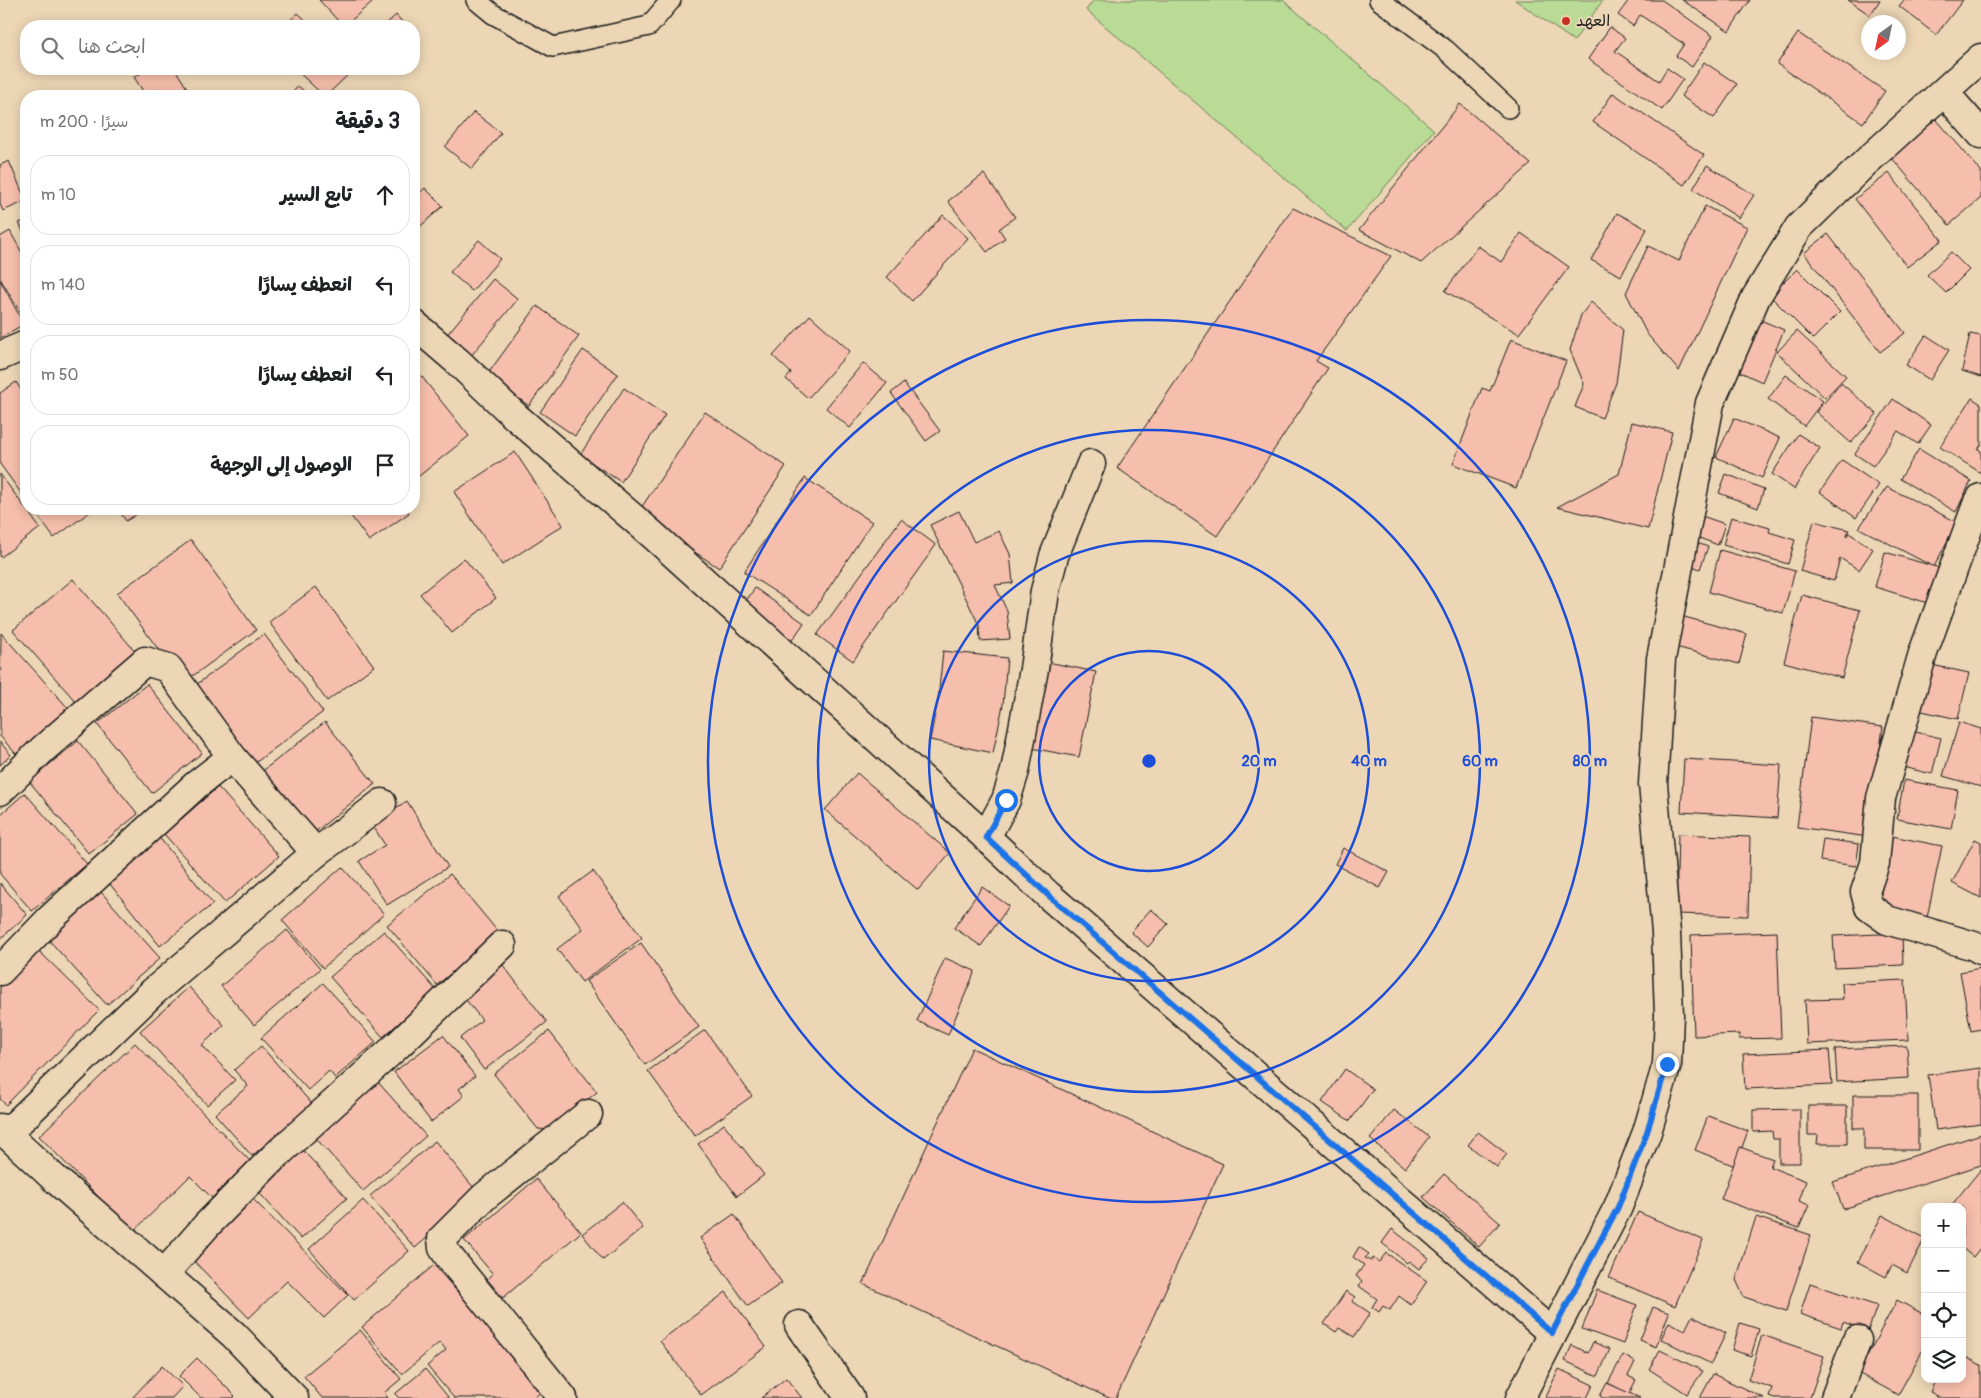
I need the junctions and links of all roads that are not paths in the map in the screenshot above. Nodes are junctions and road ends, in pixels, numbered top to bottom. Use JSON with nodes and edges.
{"nodes":[{"id":1,"x":476,"y":0,"type":"edge"},
{"id":2,"x":671,"y":0,"type":"edge"},
{"id":3,"x":1379,"y":0,"type":"edge"},
{"id":4,"x":1981,"y":58,"type":"edge"},
{"id":5,"x":1944,"y":92,"type":"junction"},
{"id":6,"x":1508,"y":108,"type":"dead end"},
{"id":7,"x":1981,"y":134,"type":"edge"},
{"id":8,"x":420,"y":329,"type":"edge"},
{"id":9,"x":20,"y":348,"type":"edge"},
{"id":10,"x":0,"y":356,"type":"edge"},
{"id":11,"x":1091,"y":464,"type":"dead end"},
{"id":12,"x":1981,"y":498,"type":"edge"},
{"id":13,"x":232,"y":757,"type":"junction"},
{"id":14,"x":0,"y":792,"type":"edge"},
{"id":15,"x":382,"y":803,"type":"dead end"},
{"id":16,"x":986,"y":837,"type":"junction"},
{"id":17,"x":316,"y":853,"type":"junction"},
{"id":18,"x":502,"y":945,"type":"dead end"},
{"id":19,"x":1981,"y":950,"type":"edge"},
{"id":20,"x":0,"y":971,"type":"edge"},
{"id":21,"x":588,"y":1114,"type":"dead end"},
{"id":22,"x":3,"y":1131,"type":"edge"},
{"id":23,"x":164,"y":1274,"type":"junction"},
{"id":24,"x":799,"y":1324,"type":"dead end"},
{"id":25,"x":1552,"y":1333,"type":"junction"},
{"id":26,"x":1857,"y":1340,"type":"dead end"},
{"id":27,"x":294,"y":1398,"type":"edge"},
{"id":28,"x":563,"y":1398,"type":"edge"},
{"id":29,"x":850,"y":1398,"type":"edge"},
{"id":30,"x":1520,"y":1398,"type":"edge"},
{"id":31,"x":1835,"y":1398,"type":"edge"}],
"edges":[{"from":1,"to":2,"type":"lane"},
{"from":3,"to":6,"type":"lane"},
{"from":4,"to":5,"type":"street"},
{"from":5,"to":7,"type":"street"},
{"from":5,"to":25,"type":"street"},
{"from":8,"to":16,"type":"street"},
{"from":9,"to":10,"type":"street"},
{"from":11,"to":16,"type":"street"},
{"from":12,"to":19,"type":"street"},
{"from":13,"to":14,"type":"street"},
{"from":13,"to":17,"type":"street"},
{"from":13,"to":20,"type":"street"},
{"from":15,"to":17,"type":"street"},
{"from":16,"to":25,"type":"street"},
{"from":17,"to":22,"type":"street"},
{"from":18,"to":23,"type":"street"},
{"from":21,"to":28,"type":"street"},
{"from":22,"to":23,"type":"street"},
{"from":23,"to":27,"type":"street"},
{"from":24,"to":29,"type":"street"},
{"from":25,"to":30,"type":"street"},
{"from":26,"to":31,"type":"street"}]}
